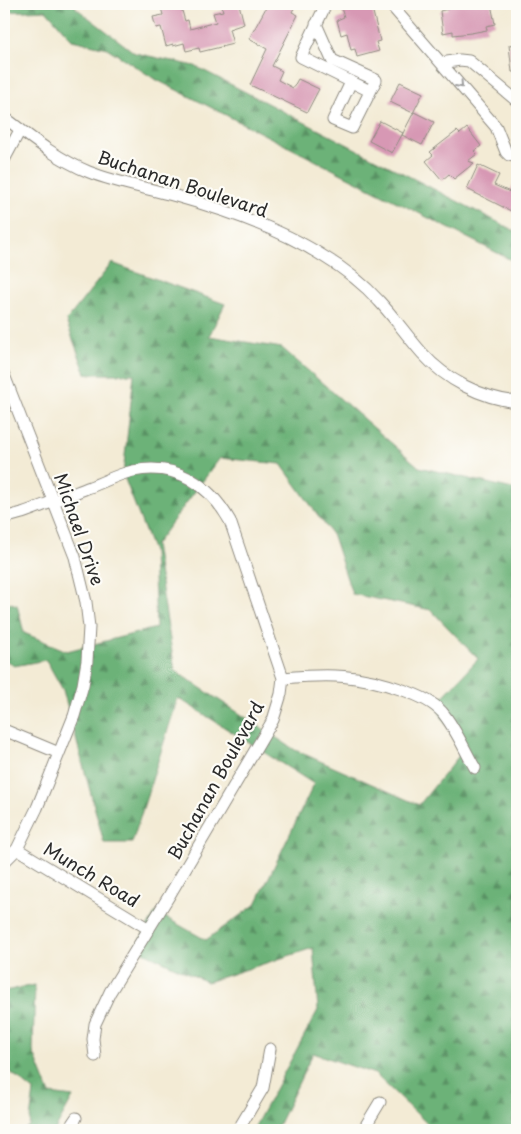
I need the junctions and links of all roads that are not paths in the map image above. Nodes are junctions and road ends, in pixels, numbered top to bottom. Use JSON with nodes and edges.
{"nodes":[{"id":1,"x":326,"y":4,"type":"edge"},
{"id":2,"x":390,"y":4,"type":"edge"},
{"id":3,"x":316,"y":24,"type":"junction"},
{"id":4,"x":441,"y":63,"type":"junction"},
{"id":5,"x":330,"y":65,"type":"junction"},
{"id":6,"x":351,"y":82,"type":"junction"},
{"id":7,"x":370,"y":92,"type":"junction"},
{"id":8,"x":517,"y":101,"type":"edge"},
{"id":9,"x":4,"y":117,"type":"edge"},
{"id":10,"x":20,"y":130,"type":"junction"},
{"id":11,"x":517,"y":157,"type":"edge"},
{"id":12,"x":4,"y":160,"type":"edge"},
{"id":13,"x":4,"y":375,"type":"edge"},
{"id":14,"x":517,"y":402,"type":"edge"},
{"id":15,"x":53,"y":501,"type":"junction"},
{"id":16,"x":4,"y":518,"type":"edge"},
{"id":17,"x":283,"y":678,"type":"junction"},
{"id":18,"x":4,"y":730,"type":"edge"},
{"id":19,"x":59,"y":753,"type":"junction"},
{"id":20,"x":474,"y":768,"type":"dead end"},
{"id":21,"x":18,"y":849,"type":"junction"},
{"id":22,"x":4,"y":862,"type":"edge"},
{"id":23,"x":148,"y":929,"type":"junction"},
{"id":24,"x":270,"y":1049,"type":"dead end"},
{"id":25,"x":95,"y":1056,"type":"dead end"},
{"id":26,"x":380,"y":1102,"type":"dead end"},
{"id":27,"x":76,"y":1118,"type":"dead end"},
{"id":28,"x":68,"y":1130,"type":"edge"},
{"id":29,"x":238,"y":1130,"type":"edge"},
{"id":30,"x":363,"y":1130,"type":"edge"}],
"edges":[{"from":1,"to":3,"type":"street"},
{"from":2,"to":4,"type":"street"},
{"from":3,"to":5,"type":"street"},
{"from":3,"to":5,"type":"street"},
{"from":4,"to":8,"type":"street"},
{"from":4,"to":11,"type":"street","one_way":true},
{"from":5,"to":6,"type":"street"},
{"from":5,"to":7,"type":"street"},
{"from":6,"to":7,"type":"street"},
{"from":6,"to":7,"type":"street"},
{"from":9,"to":10,"type":"street","name":"Buchanan Boulevard"},
{"from":10,"to":12,"type":"street"},
{"from":10,"to":14,"type":"street","name":"Buchanan Boulevard"},
{"from":13,"to":15,"type":"street","name":"Michael Drive"},
{"from":15,"to":16,"type":"street","name":"Buchanan Boulevard"},
{"from":15,"to":17,"type":"street","name":"Buchanan Boulevard"},
{"from":15,"to":19,"type":"street","name":"Michael Drive"},
{"from":17,"to":20,"type":"street"},
{"from":17,"to":23,"type":"street","name":"Buchanan Boulevard"},
{"from":18,"to":19,"type":"street"},
{"from":19,"to":21,"type":"street","name":"Michael Drive"},
{"from":21,"to":22,"type":"street","name":"Michael Drive"},
{"from":21,"to":23,"type":"street","name":"Munch Road"},
{"from":23,"to":25,"type":"street","name":"Buchanan Boulevard"},
{"from":24,"to":29,"type":"street"},
{"from":26,"to":30,"type":"street"},
{"from":27,"to":28,"type":"street"}]}
